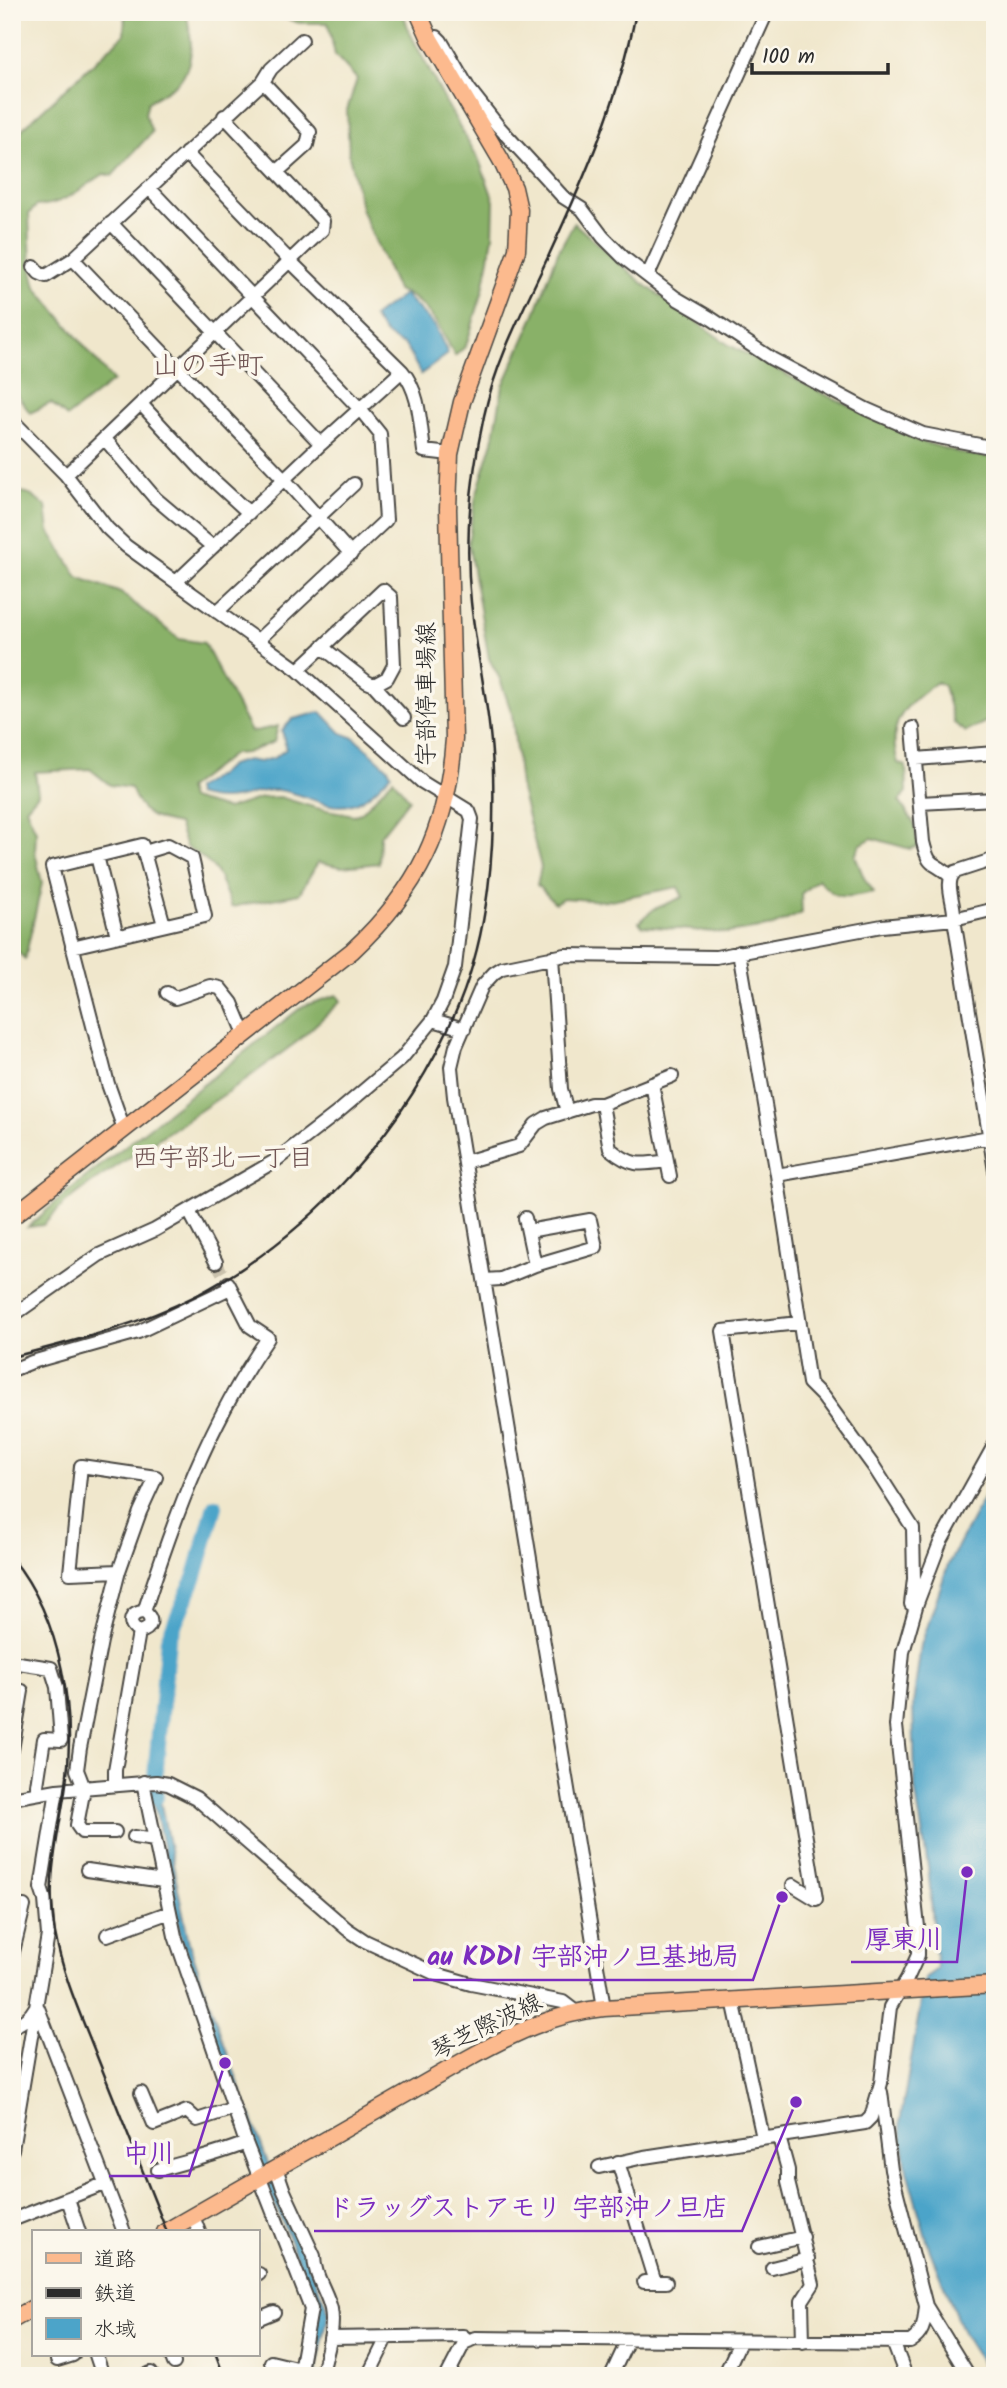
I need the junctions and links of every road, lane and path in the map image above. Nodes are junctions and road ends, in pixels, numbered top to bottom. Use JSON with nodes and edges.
{"nodes":[{"id":1,"x":418,"y":12,"type":"edge"},
{"id":2,"x":767,"y":12,"type":"edge"},
{"id":3,"x":430,"y":39,"type":"junction"},
{"id":4,"x":302,"y":40,"type":"dead end"},
{"id":5,"x":262,"y":82,"type":"junction"},
{"id":6,"x":224,"y":116,"type":"junction"},
{"id":7,"x":186,"y":153,"type":"junction"},
{"id":8,"x":278,"y":171,"type":"junction"},
{"id":9,"x":149,"y":188,"type":"junction"},
{"id":10,"x":111,"y":223,"type":"junction"},
{"id":11,"x":73,"y":258,"type":"junction"},
{"id":12,"x":291,"y":262,"type":"junction"},
{"id":13,"x":34,"y":267,"type":"dead end"},
{"id":14,"x":648,"y":275,"type":"junction"},
{"id":15,"x":253,"y":298,"type":"junction"},
{"id":16,"x":215,"y":334,"type":"junction"},
{"id":17,"x":179,"y":369,"type":"junction"},
{"id":18,"x":402,"y":370,"type":"junction"},
{"id":19,"x":141,"y":404,"type":"junction"},
{"id":20,"x":359,"y":408,"type":"junction"},
{"id":21,"x":12,"y":420,"type":"edge"},
{"id":22,"x":105,"y":439,"type":"junction"},
{"id":23,"x":321,"y":444,"type":"junction"},
{"id":24,"x":995,"y":449,"type":"edge"},
{"id":25,"x":450,"y":454,"type":"junction"},
{"id":26,"x":66,"y":475,"type":"junction"},
{"id":27,"x":284,"y":479,"type":"junction"},
{"id":28,"x":354,"y":484,"type":"dead end"},
{"id":29,"x":249,"y":513,"type":"junction"},
{"id":30,"x":318,"y":516,"type":"junction"},
{"id":31,"x":213,"y":547,"type":"junction"},
{"id":32,"x":351,"y":554,"type":"junction"},
{"id":33,"x":176,"y":582,"type":"junction"},
{"id":34,"x":217,"y":612,"type":"junction"},
{"id":35,"x":257,"y":641,"type":"junction"},
{"id":36,"x":322,"y":647,"type":"junction"},
{"id":37,"x":298,"y":670,"type":"junction"},
{"id":38,"x":374,"y":685,"type":"junction"},
{"id":39,"x":404,"y":718,"type":"dead end"},
{"id":40,"x":913,"y":728,"type":"dead end"},
{"id":41,"x":995,"y":753,"type":"edge"},
{"id":42,"x":916,"y":759,"type":"junction"},
{"id":43,"x":446,"y":798,"type":"junction"},
{"id":44,"x":995,"y":799,"type":"edge"},
{"id":45,"x":920,"y":803,"type":"junction"},
{"id":46,"x":145,"y":852,"type":"junction"},
{"id":47,"x":97,"y":856,"type":"junction"},
{"id":48,"x":995,"y":859,"type":"edge"},
{"id":49,"x":950,"y":876,"type":"junction"},
{"id":50,"x":995,"y":909,"type":"edge"},
{"id":51,"x":954,"y":919,"type":"junction"},
{"id":52,"x":164,"y":925,"type":"junction"},
{"id":53,"x":117,"y":936,"type":"junction"},
{"id":54,"x":72,"y":947,"type":"junction"},
{"id":55,"x":739,"y":952,"type":"junction"},
{"id":56,"x":552,"y":957,"type":"junction"},
{"id":57,"x":167,"y":993,"type":"dead end"},
{"id":58,"x":433,"y":1020,"type":"junction"},
{"id":59,"x":464,"y":1029,"type":"junction"},
{"id":60,"x":246,"y":1034,"type":"junction"},
{"id":61,"x":672,"y":1076,"type":"dead end"},
{"id":62,"x":652,"y":1084,"type":"junction"},
{"id":63,"x":602,"y":1104,"type":"junction"},
{"id":64,"x":568,"y":1112,"type":"junction"},
{"id":65,"x":124,"y":1129,"type":"junction"},
{"id":66,"x":992,"y":1137,"type":"edge"},
{"id":67,"x":667,"y":1161,"type":"junction"},
{"id":68,"x":465,"y":1162,"type":"junction"},
{"id":69,"x":995,"y":1171,"type":"edge"},
{"id":70,"x":777,"y":1175,"type":"junction"},
{"id":71,"x":670,"y":1176,"type":"dead end"},
{"id":72,"x":189,"y":1211,"type":"junction"},
{"id":73,"x":12,"y":1217,"type":"edge"},
{"id":74,"x":216,"y":1262,"type":"tunnel mouth"},
{"id":75,"x":534,"y":1265,"type":"junction"},
{"id":76,"x":485,"y":1280,"type":"junction"},
{"id":77,"x":12,"y":1316,"type":"edge"},
{"id":78,"x":799,"y":1323,"type":"junction"},
{"id":79,"x":12,"y":1370,"type":"edge"},
{"id":80,"x":995,"y":1444,"type":"edge"},
{"id":81,"x":119,"y":1571,"type":"junction"},
{"id":82,"x":912,"y":1618,"type":"junction"},
{"id":83,"x":12,"y":1662,"type":"edge"},
{"id":84,"x":22,"y":1691,"type":"dead end"},
{"id":85,"x":12,"y":1750,"type":"edge"},
{"id":86,"x":143,"y":1782,"type":"junction"},
{"id":87,"x":115,"y":1784,"type":"junction"},
{"id":88,"x":84,"y":1788,"type":"junction"},
{"id":89,"x":57,"y":1790,"type":"junction"},
{"id":90,"x":38,"y":1793,"type":"junction"},
{"id":91,"x":12,"y":1798,"type":"edge"},
{"id":92,"x":115,"y":1832,"type":"dead end"},
{"id":93,"x":134,"y":1837,"type":"dead end"},
{"id":94,"x":155,"y":1840,"type":"junction"},
{"id":95,"x":87,"y":1871,"type":"dead end"},
{"id":96,"x":163,"y":1881,"type":"junction"},
{"id":97,"x":793,"y":1885,"type":"dead end"},
{"id":98,"x":12,"y":1908,"type":"edge"},
{"id":99,"x":170,"y":1912,"type":"junction"},
{"id":100,"x":107,"y":1935,"type":"dead end"},
{"id":101,"x":12,"y":1956,"type":"edge"},
{"id":102,"x":995,"y":1985,"type":"edge"},
{"id":103,"x":898,"y":1992,"type":"junction"},
{"id":104,"x":733,"y":2000,"type":"junction"},
{"id":105,"x":36,"y":2004,"type":"junction"},
{"id":106,"x":604,"y":2008,"type":"junction"},
{"id":107,"x":576,"y":2012,"type":"junction"},
{"id":108,"x":12,"y":2027,"type":"edge"},
{"id":109,"x":881,"y":2083,"type":"junction"},
{"id":110,"x":141,"y":2093,"type":"dead end"},
{"id":111,"x":233,"y":2108,"type":"junction"},
{"id":112,"x":779,"y":2137,"type":"junction"},
{"id":113,"x":764,"y":2138,"type":"junction"},
{"id":114,"x":246,"y":2143,"type":"junction"},
{"id":115,"x":12,"y":2150,"type":"edge"},
{"id":116,"x":618,"y":2162,"type":"junction"},
{"id":117,"x":599,"y":2166,"type":"dead end"},
{"id":118,"x":158,"y":2170,"type":"dead end"},
{"id":119,"x":267,"y":2172,"type":"junction"},
{"id":120,"x":104,"y":2184,"type":"junction"},
{"id":121,"x":68,"y":2199,"type":"junction"},
{"id":122,"x":193,"y":2216,"type":"junction"},
{"id":123,"x":12,"y":2220,"type":"edge"},
{"id":124,"x":78,"y":2230,"type":"edge"},
{"id":125,"x":123,"y":2230,"type":"edge"},
{"id":126,"x":168,"y":2230,"type":"edge"},
{"id":127,"x":198,"y":2230,"type":"edge"},
{"id":128,"x":803,"y":2237,"type":"junction"},
{"id":129,"x":759,"y":2247,"type":"dead end"},
{"id":130,"x":808,"y":2259,"type":"junction"},
{"id":131,"x":772,"y":2268,"type":"dead end"},
{"id":132,"x":655,"y":2282,"type":"dead end"},
{"id":133,"x":313,"y":2287,"type":"junction"},
{"id":134,"x":926,"y":2306,"type":"junction"},
{"id":135,"x":32,"y":2309,"type":"edge"},
{"id":136,"x":274,"y":2312,"type":"dead end"},
{"id":137,"x":259,"y":2318,"type":"edge"},
{"id":138,"x":12,"y":2320,"type":"edge"},
{"id":139,"x":330,"y":2338,"type":"junction"},
{"id":140,"x":387,"y":2338,"type":"junction"},
{"id":141,"x":628,"y":2340,"type":"junction"},
{"id":142,"x":469,"y":2341,"type":"junction"},
{"id":143,"x":740,"y":2342,"type":"junction"},
{"id":144,"x":803,"y":2342,"type":"junction"},
{"id":145,"x":894,"y":2342,"type":"junction"},
{"id":146,"x":96,"y":2356,"type":"edge"},
{"id":147,"x":271,"y":2362,"type":"dead end"},
{"id":148,"x":300,"y":2372,"type":"edge"},
{"id":149,"x":103,"y":2376,"type":"edge"},
{"id":150,"x":321,"y":2376,"type":"edge"},
{"id":151,"x":368,"y":2376,"type":"edge"},
{"id":152,"x":447,"y":2376,"type":"edge"},
{"id":153,"x":611,"y":2376,"type":"edge"},
{"id":154,"x":724,"y":2376,"type":"edge"},
{"id":155,"x":906,"y":2376,"type":"edge"},
{"id":156,"x":969,"y":2376,"type":"edge"}],
"edges":[{"from":1,"to":3,"type":"main road","name":"宇部停車場線"},
{"from":2,"to":14,"type":"street"},
{"from":3,"to":14,"type":"street"},
{"from":3,"to":25,"type":"main road","name":"宇部停車場線"},
{"from":4,"to":5,"type":"street"},
{"from":5,"to":6,"type":"street"},
{"from":5,"to":8,"type":"street"},
{"from":6,"to":7,"type":"street"},
{"from":6,"to":8,"type":"street"},
{"from":7,"to":9,"type":"street"},
{"from":7,"to":12,"type":"street"},
{"from":8,"to":12,"type":"street"},
{"from":9,"to":10,"type":"street"},
{"from":9,"to":15,"type":"street"},
{"from":10,"to":11,"type":"street"},
{"from":10,"to":16,"type":"street"},
{"from":11,"to":13,"type":"street"},
{"from":11,"to":17,"type":"street"},
{"from":12,"to":15,"type":"street"},
{"from":12,"to":18,"type":"street"},
{"from":14,"to":24,"type":"street"},
{"from":15,"to":16,"type":"street"},
{"from":15,"to":20,"type":"street"},
{"from":16,"to":17,"type":"street"},
{"from":16,"to":23,"type":"street"},
{"from":17,"to":19,"type":"street"},
{"from":17,"to":27,"type":"street"},
{"from":18,"to":20,"type":"street"},
{"from":18,"to":25,"type":"street"},
{"from":19,"to":22,"type":"street"},
{"from":19,"to":29,"type":"street"},
{"from":20,"to":23,"type":"street"},
{"from":20,"to":32,"type":"street"},
{"from":21,"to":26,"type":"street"},
{"from":22,"to":26,"type":"street"},
{"from":22,"to":31,"type":"street"},
{"from":23,"to":27,"type":"street"},
{"from":25,"to":43,"type":"main road","name":"宇部停車場線"},
{"from":26,"to":33,"type":"street"},
{"from":27,"to":29,"type":"street"},
{"from":27,"to":30,"type":"street"},
{"from":28,"to":30,"type":"street"},
{"from":29,"to":31,"type":"street"},
{"from":30,"to":32,"type":"street"},
{"from":30,"to":34,"type":"street"},
{"from":31,"to":33,"type":"street"},
{"from":32,"to":35,"type":"street"},
{"from":33,"to":34,"type":"street"},
{"from":34,"to":35,"type":"street"},
{"from":35,"to":37,"type":"street"},
{"from":36,"to":37,"type":"street"},
{"from":36,"to":38,"type":"street"},
{"from":36,"to":38,"type":"street"},
{"from":37,"to":43,"type":"street"},
{"from":38,"to":39,"type":"street"},
{"from":40,"to":42,"type":"street"},
{"from":41,"to":42,"type":"street"},
{"from":42,"to":45,"type":"street"},
{"from":43,"to":58,"type":"street"},
{"from":43,"to":60,"type":"main road","name":"宇部停車場線"},
{"from":44,"to":45,"type":"street"},
{"from":45,"to":49,"type":"street"},
{"from":46,"to":47,"type":"street"},
{"from":46,"to":52,"type":"street"},
{"from":46,"to":52,"type":"street"},
{"from":47,"to":53,"type":"street"},
{"from":47,"to":54,"type":"street"},
{"from":48,"to":49,"type":"street"},
{"from":49,"to":51,"type":"street"},
{"from":50,"to":51,"type":"street"},
{"from":51,"to":55,"type":"street"},
{"from":51,"to":66,"type":"street"},
{"from":52,"to":53,"type":"street"},
{"from":53,"to":54,"type":"street"},
{"from":54,"to":65,"type":"street"},
{"from":55,"to":56,"type":"street"},
{"from":55,"to":70,"type":"street"},
{"from":56,"to":59,"type":"street"},
{"from":56,"to":64,"type":"street"},
{"from":57,"to":60,"type":"street"},
{"from":58,"to":59,"type":"street"},
{"from":58,"to":72,"type":"street"},
{"from":59,"to":68,"type":"street"},
{"from":60,"to":65,"type":"main road","name":"宇部停車場線"},
{"from":61,"to":62,"type":"street"},
{"from":62,"to":63,"type":"street"},
{"from":62,"to":67,"type":"street"},
{"from":63,"to":64,"type":"street"},
{"from":63,"to":67,"type":"street"},
{"from":64,"to":68,"type":"street"},
{"from":65,"to":73,"type":"main road","name":"宇部停車場線"},
{"from":66,"to":69,"type":"street"},
{"from":66,"to":70,"type":"street"},
{"from":67,"to":71,"type":"street"},
{"from":68,"to":76,"type":"street"},
{"from":70,"to":78,"type":"street"},
{"from":72,"to":74,"type":"street"},
{"from":72,"to":77,"type":"street"},
{"from":75,"to":75,"type":"street"},
{"from":75,"to":76,"type":"street"},
{"from":76,"to":106,"type":"street"},
{"from":78,"to":82,"type":"street"},
{"from":78,"to":97,"type":"street"},
{"from":79,"to":87,"type":"street"},
{"from":80,"to":82,"type":"street"},
{"from":81,"to":81,"type":"street"},
{"from":81,"to":88,"type":"street"},
{"from":82,"to":103,"type":"street"},
{"from":83,"to":90,"type":"street"},
{"from":84,"to":85,"type":"street"},
{"from":86,"to":87,"type":"street"},
{"from":86,"to":94,"type":"street"},
{"from":86,"to":107,"type":"street"},
{"from":87,"to":88,"type":"street"},
{"from":88,"to":89,"type":"street"},
{"from":88,"to":92,"type":"street"},
{"from":89,"to":90,"type":"street"},
{"from":89,"to":105,"type":"street"},
{"from":90,"to":91,"type":"street"},
{"from":93,"to":94,"type":"street"},
{"from":94,"to":96,"type":"street"},
{"from":95,"to":96,"type":"street"},
{"from":96,"to":99,"type":"street"},
{"from":98,"to":101,"type":"street"},
{"from":99,"to":100,"type":"street"},
{"from":99,"to":111,"type":"street"},
{"from":102,"to":103,"type":"main road","name":"琴芝際波線"},
{"from":103,"to":104,"type":"main road","name":"琴芝際波線"},
{"from":103,"to":109,"type":"street"},
{"from":104,"to":106,"type":"main road","name":"琴芝際波線"},
{"from":104,"to":113,"type":"street"},
{"from":105,"to":108,"type":"street"},
{"from":105,"to":115,"type":"street"},
{"from":105,"to":120,"type":"street"},
{"from":106,"to":107,"type":"main road","name":"琴芝際波線"},
{"from":107,"to":119,"type":"main road","name":"琴芝際波線"},
{"from":109,"to":112,"type":"street"},
{"from":109,"to":134,"type":"street"},
{"from":110,"to":111,"type":"street"},
{"from":111,"to":114,"type":"street"},
{"from":112,"to":113,"type":"street"},
{"from":112,"to":128,"type":"street"},
{"from":113,"to":116,"type":"street"},
{"from":114,"to":118,"type":"street"},
{"from":114,"to":119,"type":"street"},
{"from":116,"to":117,"type":"street"},
{"from":116,"to":132,"type":"street"},
{"from":119,"to":122,"type":"main road","name":"琴芝際波線"},
{"from":119,"to":133,"type":"street"},
{"from":119,"to":133,"type":"street"},
{"from":120,"to":121,"type":"street"},
{"from":120,"to":125,"type":"street"},
{"from":121,"to":123,"type":"street"},
{"from":121,"to":124,"type":"street"},
{"from":122,"to":126,"type":"main road","name":"琴芝際波線"},
{"from":122,"to":127,"type":"street"},
{"from":128,"to":129,"type":"street"},
{"from":128,"to":130,"type":"street"},
{"from":130,"to":131,"type":"street"},
{"from":130,"to":144,"type":"street"},
{"from":133,"to":139,"type":"street"},
{"from":133,"to":148,"type":"street"},
{"from":134,"to":145,"type":"street"},
{"from":134,"to":156,"type":"street"},
{"from":135,"to":138,"type":"main road"},
{"from":136,"to":137,"type":"street"},
{"from":139,"to":140,"type":"street"},
{"from":139,"to":150,"type":"street"},
{"from":140,"to":142,"type":"street"},
{"from":140,"to":151,"type":"street"},
{"from":141,"to":142,"type":"street"},
{"from":141,"to":143,"type":"street"},
{"from":141,"to":153,"type":"street"},
{"from":142,"to":152,"type":"street"},
{"from":143,"to":144,"type":"street"},
{"from":143,"to":154,"type":"street"},
{"from":144,"to":145,"type":"street"},
{"from":145,"to":155,"type":"street"},
{"from":146,"to":149,"type":"street"},
{"from":147,"to":148,"type":"street"}]}
